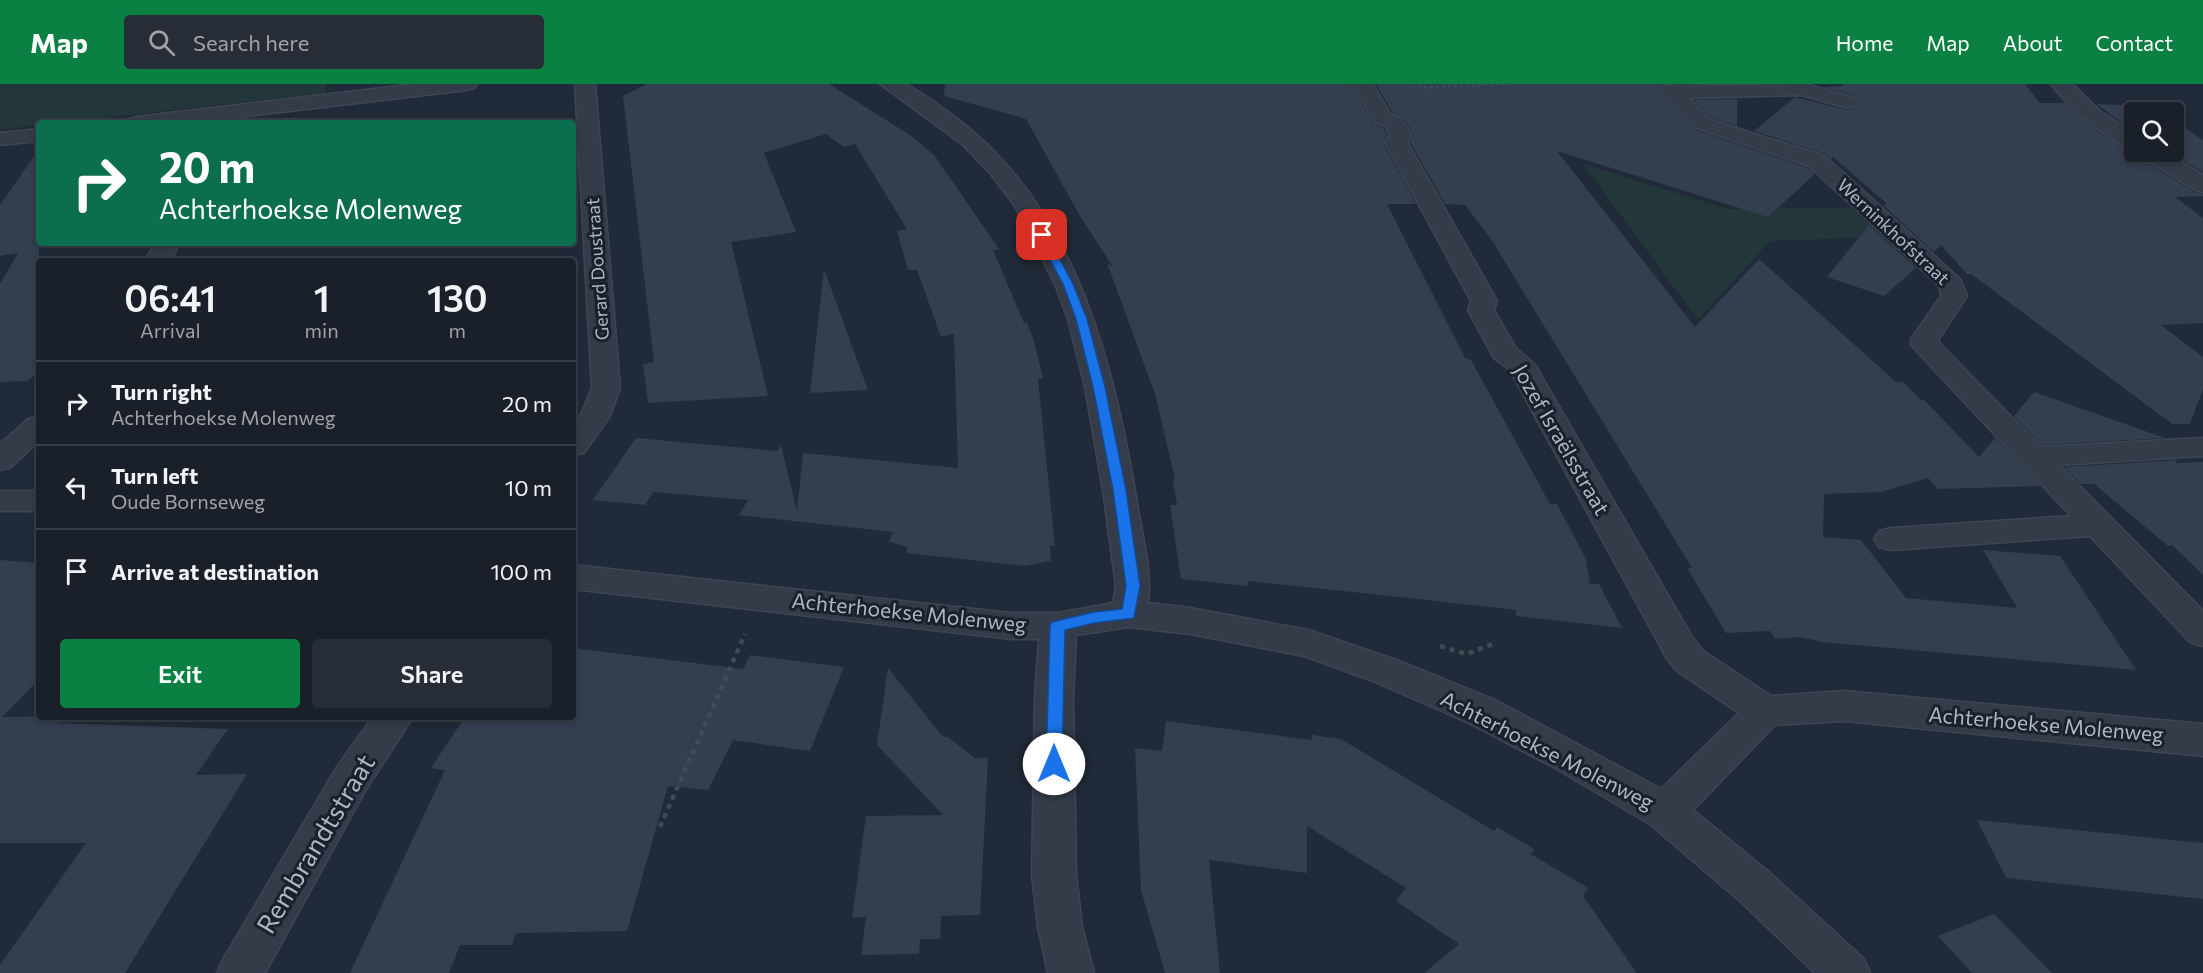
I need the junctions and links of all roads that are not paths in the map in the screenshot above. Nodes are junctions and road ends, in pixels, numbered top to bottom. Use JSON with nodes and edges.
{"nodes":[{"id":1,"x":467,"y":84,"type":"edge"},
{"id":2,"x":585,"y":84,"type":"edge"},
{"id":3,"x":890,"y":84,"type":"edge"},
{"id":4,"x":2061,"y":84,"type":"edge"},
{"id":5,"x":1365,"y":87,"type":"edge"},
{"id":6,"x":1667,"y":88,"type":"edge"},
{"id":7,"x":1848,"y":102,"type":"dead end"},
{"id":8,"x":224,"y":118,"type":"edge"},
{"id":9,"x":189,"y":120,"type":"edge"},
{"id":10,"x":36,"y":135,"type":"edge"},
{"id":11,"x":2124,"y":136,"type":"edge"},
{"id":12,"x":0,"y":139,"type":"edge"},
{"id":13,"x":2166,"y":162,"type":"edge"},
{"id":14,"x":2203,"y":185,"type":"edge"},
{"id":15,"x":36,"y":429,"type":"edge"},
{"id":16,"x":576,"y":442,"type":"edge"},
{"id":17,"x":2203,"y":447,"type":"edge"},
{"id":18,"x":2035,"y":457,"type":"junction"},
{"id":19,"x":0,"y":460,"type":"edge"},
{"id":20,"x":0,"y":501,"type":"edge"},
{"id":21,"x":36,"y":501,"type":"edge"},
{"id":22,"x":2097,"y":525,"type":"junction"},
{"id":23,"x":1891,"y":539,"type":"dead end"},
{"id":24,"x":576,"y":577,"type":"edge"},
{"id":25,"x":1129,"y":614,"type":"junction"},
{"id":26,"x":1058,"y":626,"type":"junction"},
{"id":27,"x":2203,"y":633,"type":"edge"},
{"id":28,"x":1765,"y":711,"type":"junction"},
{"id":29,"x":392,"y":720,"type":"edge"},
{"id":30,"x":2203,"y":741,"type":"edge"},
{"id":31,"x":1665,"y":812,"type":"junction"},
{"id":32,"x":240,"y":973,"type":"edge"},
{"id":33,"x":1071,"y":973,"type":"edge"},
{"id":34,"x":1847,"y":973,"type":"edge"}],
"edges":[{"from":1,"to":8,"type":"street"},
{"from":2,"to":16,"type":"street","name":"Gerard Doustraat"},
{"from":3,"to":25,"type":"street"},
{"from":4,"to":11,"type":"street"},
{"from":5,"to":28,"type":"street","name":"Jozef Israëlsstraat"},
{"from":6,"to":7,"type":"street","name":"Werninkhofstraat"},
{"from":6,"to":18,"type":"street","name":"Werninkhofstraat"},
{"from":8,"to":9,"type":"street"},
{"from":10,"to":12,"type":"street"},
{"from":13,"to":14,"type":"street"},
{"from":15,"to":19,"type":"street"},
{"from":17,"to":18,"type":"street"},
{"from":18,"to":22,"type":"street","name":"Werninkhofstraat"},
{"from":20,"to":21,"type":"street"},
{"from":22,"to":23,"type":"street"},
{"from":22,"to":27,"type":"street","name":"Werninkhofstraat"},
{"from":24,"to":26,"type":"street","name":"Achterhoekse Molenweg"},
{"from":25,"to":26,"type":"street","name":"Achterhoekse Molenweg"},
{"from":25,"to":31,"type":"street","name":"Achterhoekse Molenweg"},
{"from":26,"to":33,"type":"street"},
{"from":28,"to":30,"type":"street","name":"Achterhoekse Molenweg"},
{"from":28,"to":31,"type":"street","name":"Achterhoekse Molenweg"},
{"from":29,"to":32,"type":"street","name":"Rembrandtstraat"},
{"from":31,"to":34,"type":"street"}]}
